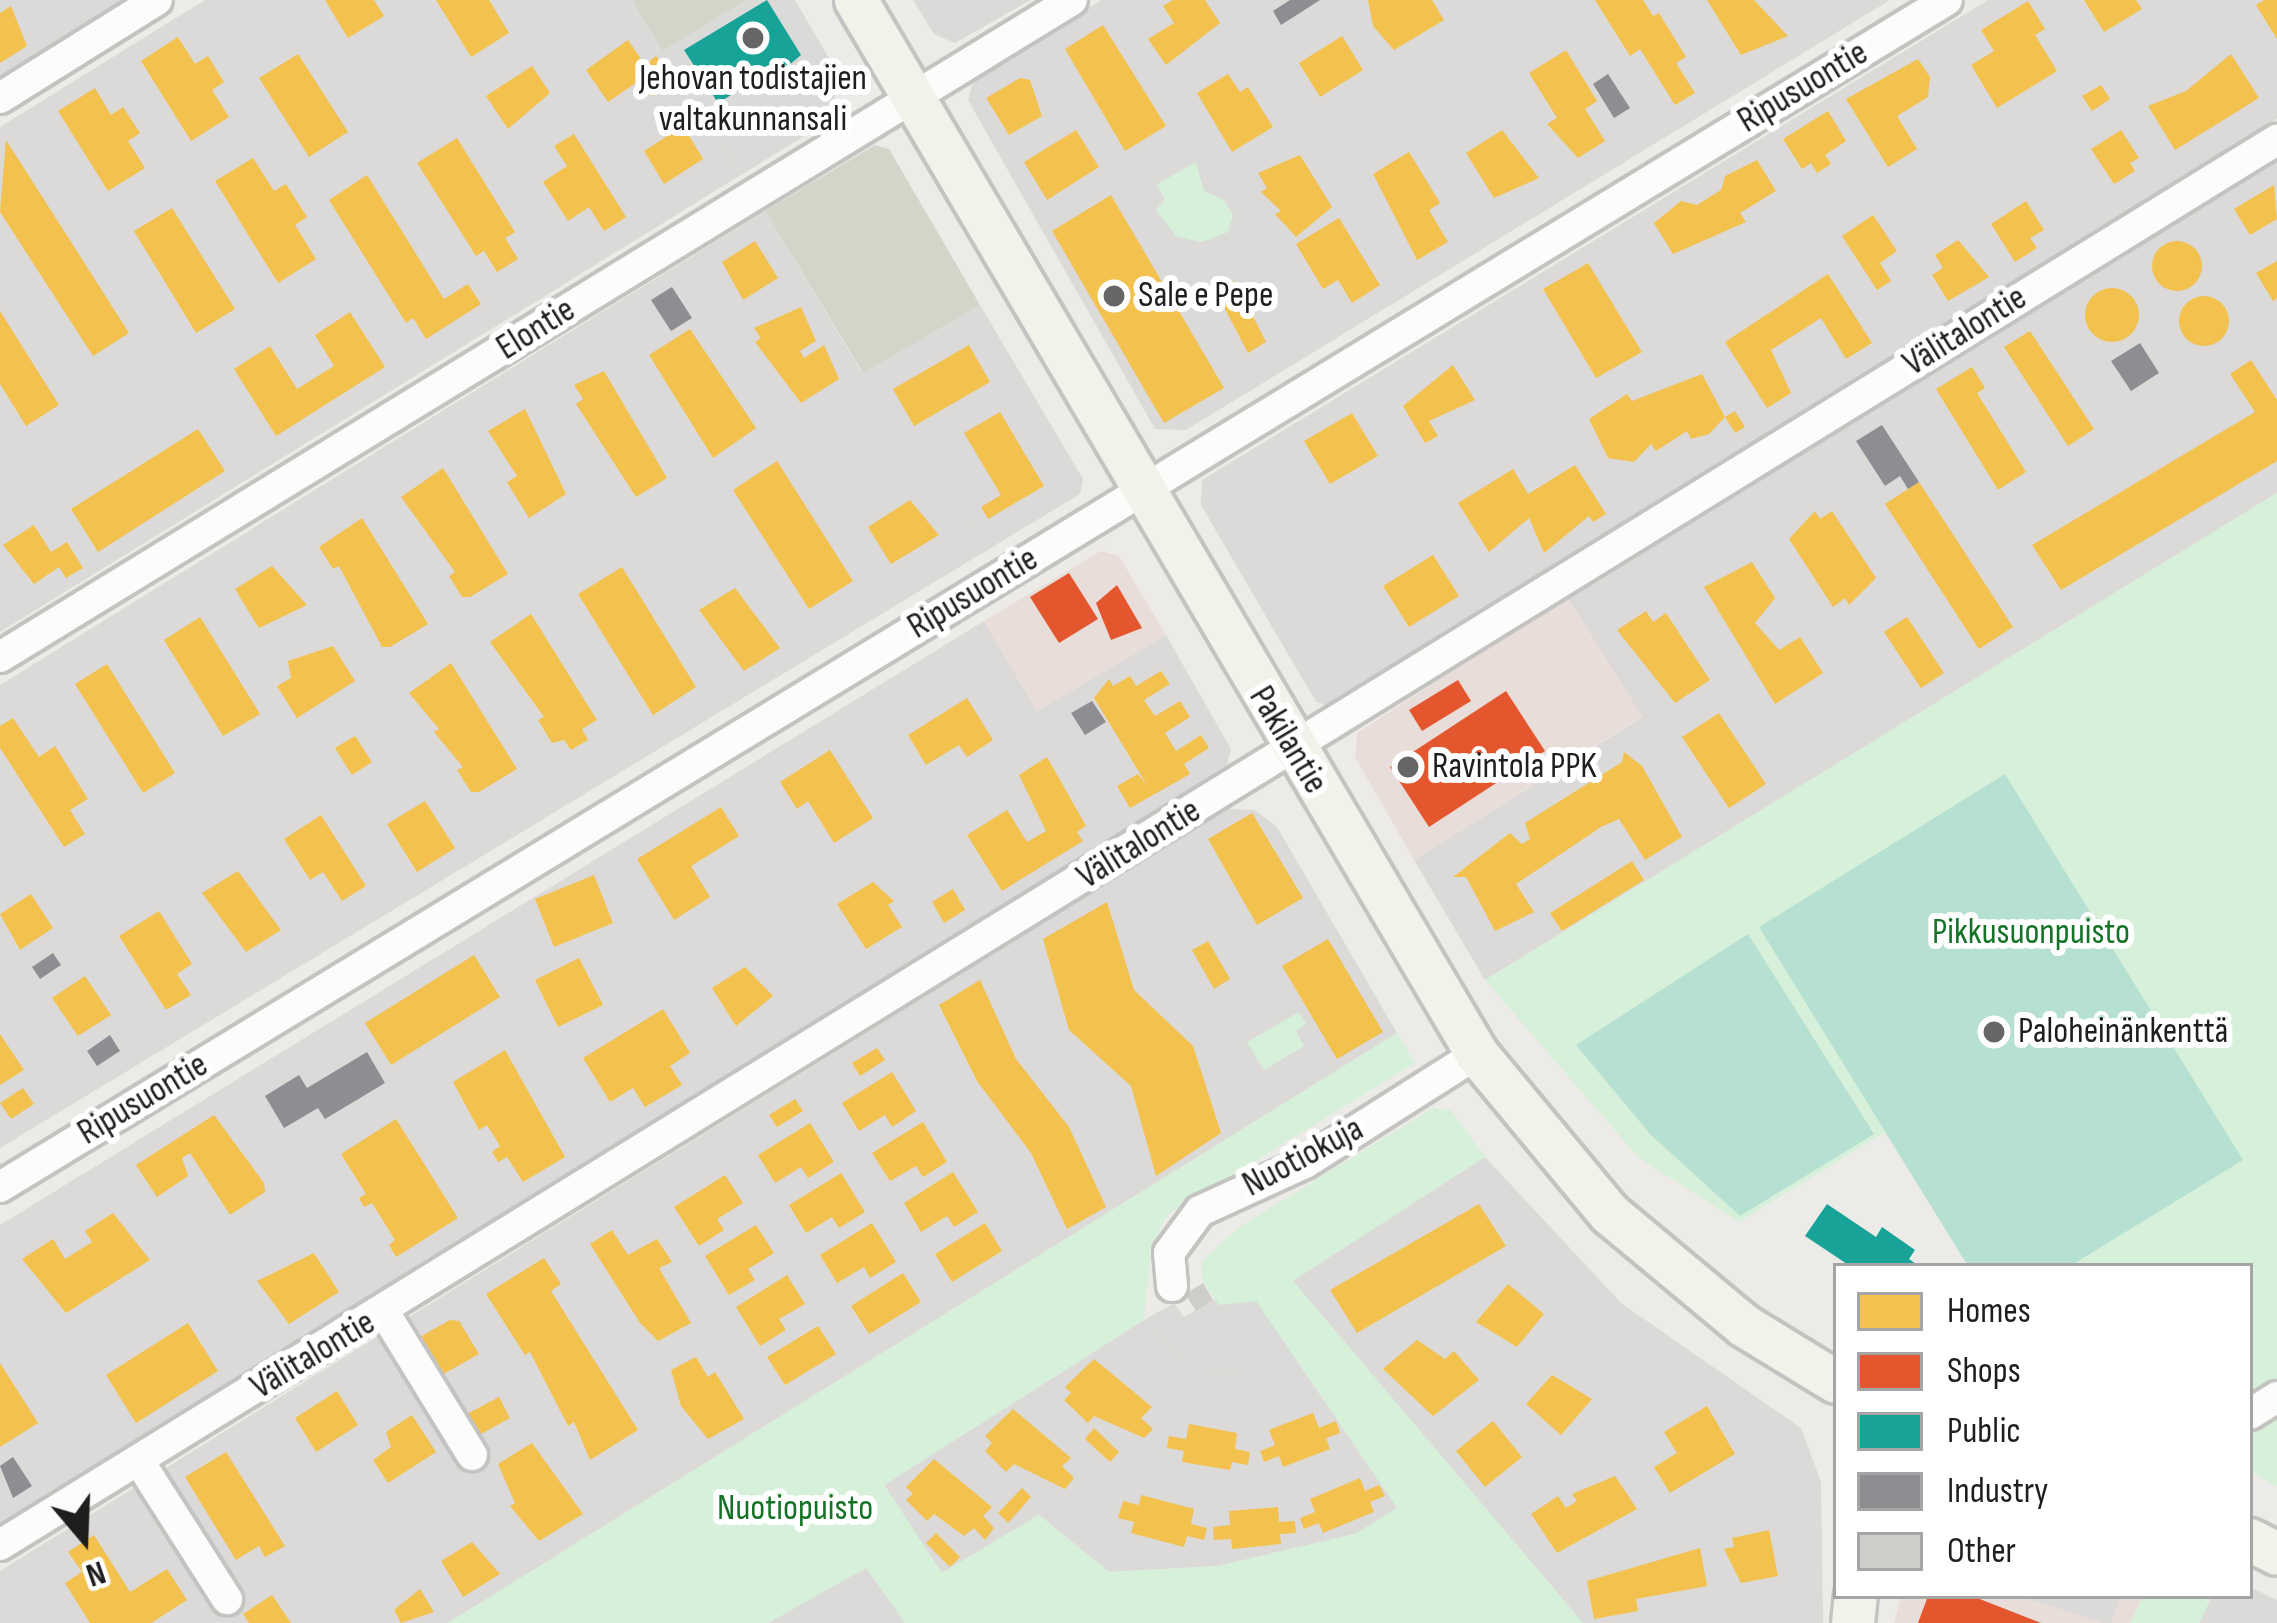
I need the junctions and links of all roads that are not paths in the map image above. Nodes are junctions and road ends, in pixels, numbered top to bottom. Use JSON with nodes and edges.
{"nodes":[{"id":1,"x":157,"y":0,"type":"edge"},
{"id":2,"x":856,"y":0,"type":"edge"},
{"id":3,"x":1072,"y":0,"type":"edge"},
{"id":4,"x":1947,"y":0,"type":"edge"},
{"id":5,"x":0,"y":98,"type":"edge"},
{"id":6,"x":914,"y":98,"type":"junction"},
{"id":7,"x":2277,"y":140,"type":"edge"},
{"id":8,"x":1142,"y":489,"type":"junction"},
{"id":9,"x":0,"y":657,"type":"edge"},
{"id":10,"x":1292,"y":750,"type":"junction"},
{"id":11,"x":1477,"y":1054,"type":"junction"},
{"id":12,"x":0,"y":1187,"type":"edge"},
{"id":13,"x":1172,"y":1286,"type":"dead end"},
{"id":14,"x":384,"y":1312,"type":"junction"},
{"id":15,"x":1833,"y":1380,"type":"edge"},
{"id":16,"x":472,"y":1456,"type":"dead end"},
{"id":17,"x":139,"y":1461,"type":"junction"},
{"id":18,"x":0,"y":1545,"type":"edge"},
{"id":19,"x":227,"y":1599,"type":"dead end"}],
"edges":[{"from":1,"to":5,"type":"street"},
{"from":2,"to":6,"type":"main road","name":"Pakilantie"},
{"from":3,"to":6,"type":"street","name":"Elontie"},
{"from":4,"to":8,"type":"street","name":"Ripusuontie"},
{"from":6,"to":8,"type":"main road","name":"Pakilantie"},
{"from":6,"to":9,"type":"street","name":"Elontie"},
{"from":7,"to":10,"type":"street","name":"Välitalontie"},
{"from":8,"to":10,"type":"main road","name":"Pakilantie"},
{"from":8,"to":12,"type":"street","name":"Ripusuontie"},
{"from":10,"to":11,"type":"main road","name":"Pakilantie"},
{"from":10,"to":14,"type":"street","name":"Välitalontie"},
{"from":11,"to":13,"type":"street","name":"Nuotiokuja"},
{"from":11,"to":15,"type":"main road","name":"Pakilantie"},
{"from":14,"to":16,"type":"street"},
{"from":14,"to":17,"type":"street","name":"Välitalontie"},
{"from":17,"to":18,"type":"street","name":"Välitalontie"},
{"from":17,"to":19,"type":"street"}]}
